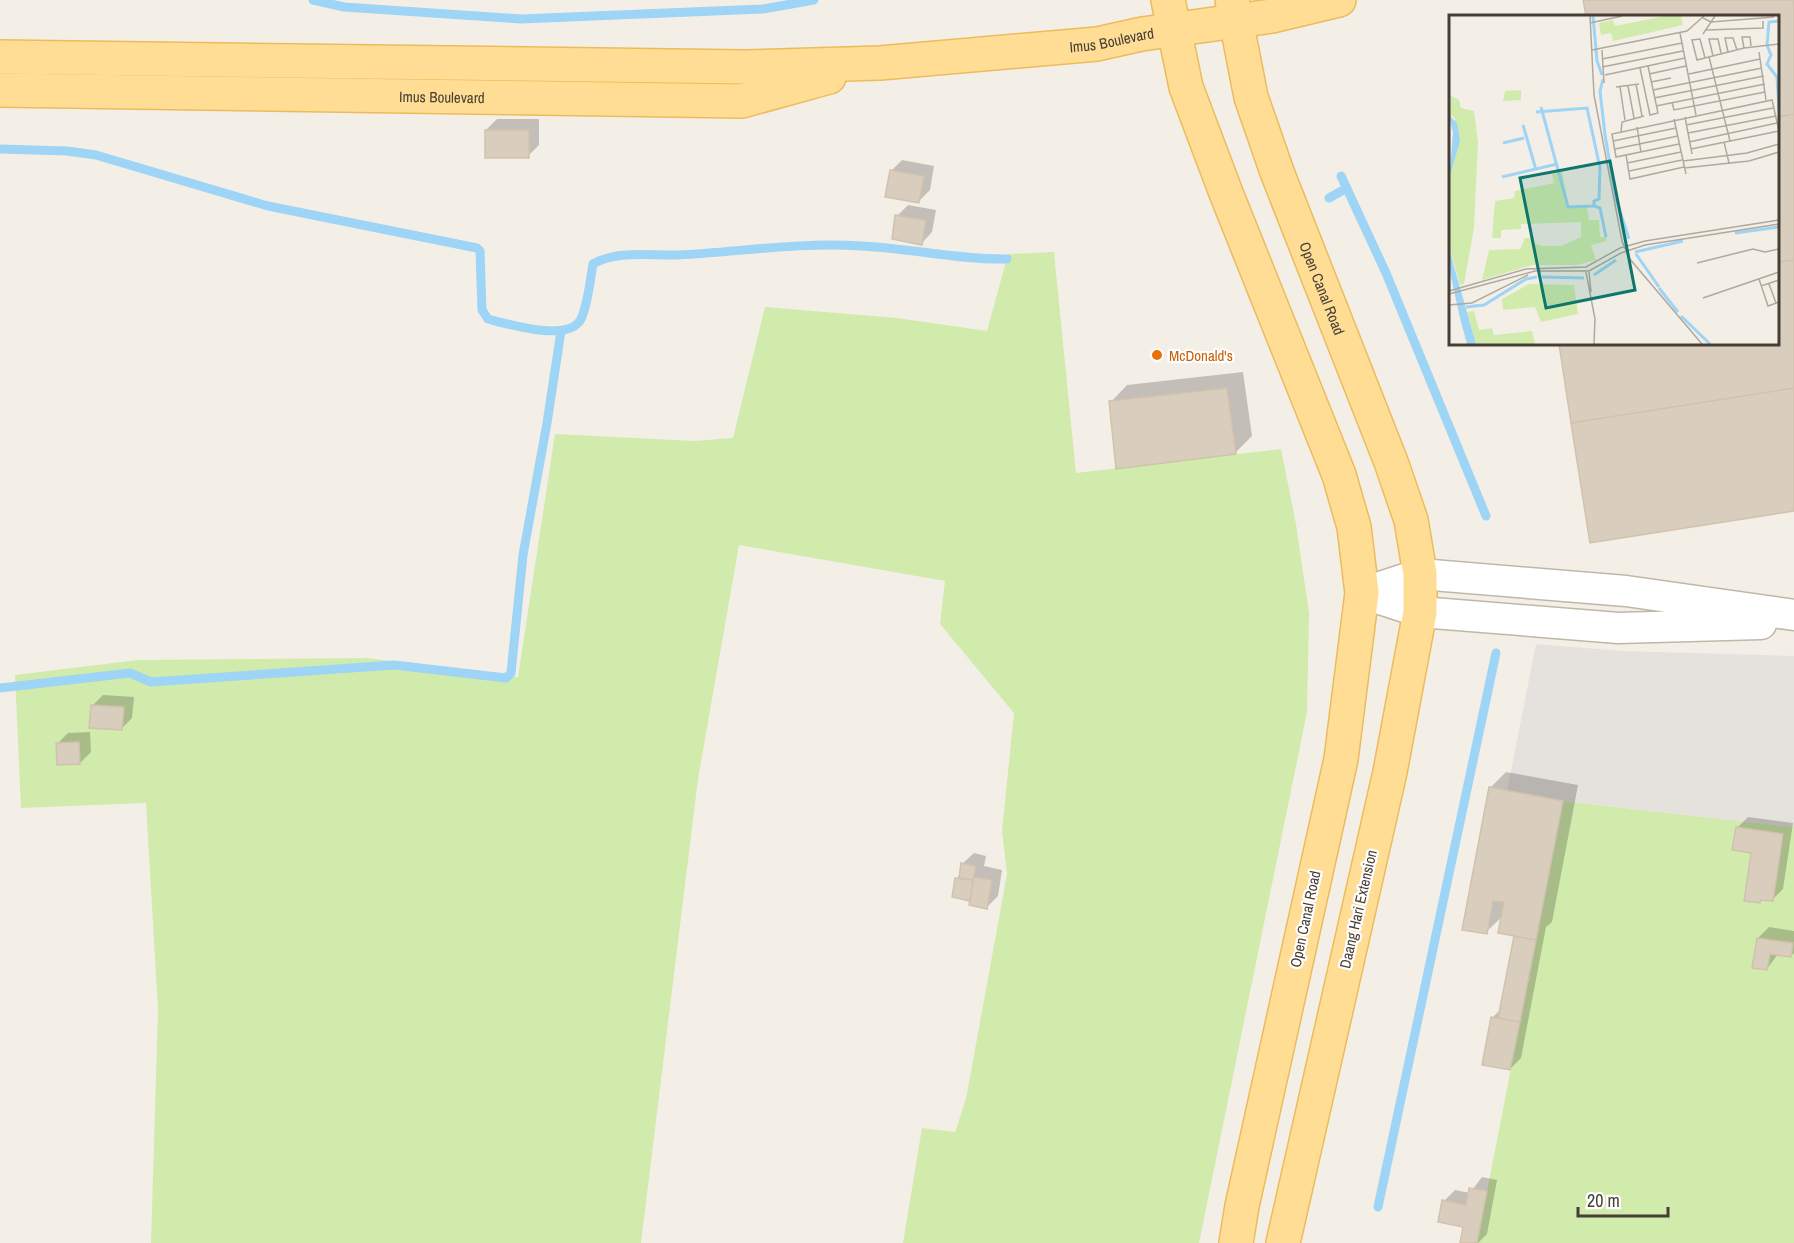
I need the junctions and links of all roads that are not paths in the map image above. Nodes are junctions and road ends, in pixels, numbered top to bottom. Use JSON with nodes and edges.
{"nodes":[{"id":1,"x":1339,"y":0,"type":"edge"},
{"id":2,"x":1233,"y":11,"type":"edge"},
{"id":3,"x":1170,"y":15,"type":"edge"},
{"id":4,"x":0,"y":57,"type":"edge"},
{"id":5,"x":880,"y":63,"type":"junction"},
{"id":6,"x":0,"y":90,"type":"edge"},
{"id":7,"x":1420,"y":574,"type":"junction"},
{"id":8,"x":1362,"y":592,"type":"junction"},
{"id":9,"x":1420,"y":612,"type":"junction"},
{"id":10,"x":1794,"y":615,"type":"edge"},
{"id":11,"x":1794,"y":623,"type":"edge"},
{"id":12,"x":1236,"y":1243,"type":"edge"},
{"id":13,"x":1283,"y":1243,"type":"edge"}],
"edges":[{"from":1,"to":2,"type":"main road","name":"Imus Boulevard"},
{"from":2,"to":3,"type":"main road","name":"Imus Boulevard"},
{"from":2,"to":7,"type":"main road","name":"Open Canal Road"},
{"from":3,"to":5,"type":"main road","name":"Imus Boulevard"},
{"from":3,"to":8,"type":"main road"},
{"from":4,"to":5,"type":"main road","name":"Imus Boulevard"},
{"from":5,"to":6,"type":"main road","name":"Imus Boulevard"},
{"from":7,"to":8,"type":"street"},
{"from":7,"to":9,"type":"main road","name":"Daang Hari Extension"},
{"from":7,"to":10,"type":"street"},
{"from":8,"to":9,"type":"street"},
{"from":8,"to":12,"type":"main road","name":"Open Canal Road"},
{"from":9,"to":11,"type":"street"},
{"from":9,"to":13,"type":"main road","name":"Daang Hari Extension"}]}
